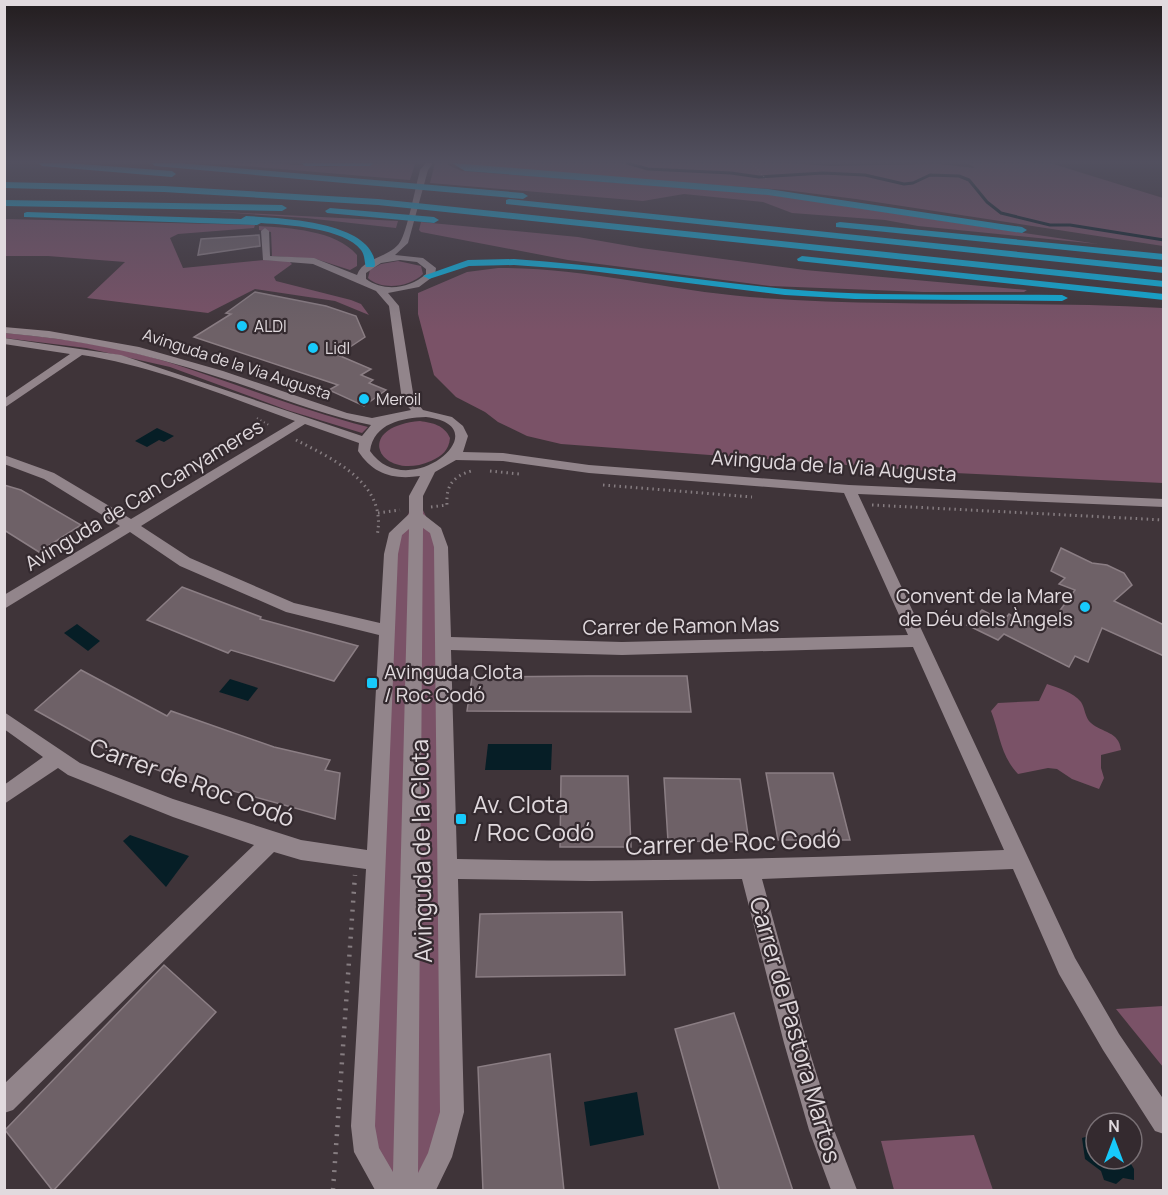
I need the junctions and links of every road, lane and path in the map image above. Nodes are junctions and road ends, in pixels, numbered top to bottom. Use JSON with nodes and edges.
{"nodes":[{"id":1,"x":155,"y":219,"type":"edge"},
{"id":2,"x":234,"y":219,"type":"edge"},
{"id":3,"x":411,"y":219,"type":"edge"},
{"id":4,"x":417,"y":219,"type":"edge"},
{"id":5,"x":475,"y":219,"type":"edge"},
{"id":6,"x":540,"y":219,"type":"edge"},
{"id":7,"x":672,"y":219,"type":"edge"},
{"id":8,"x":776,"y":219,"type":"edge"},
{"id":9,"x":950,"y":219,"type":"edge"},
{"id":10,"x":789,"y":220,"type":"dead end"},
{"id":11,"x":835,"y":224,"type":"dead end"},
{"id":12,"x":313,"y":226,"type":"junction"},
{"id":13,"x":265,"y":231,"type":"dead end"},
{"id":14,"x":1031,"y":231,"type":"dead end"},
{"id":15,"x":1054,"y":235,"type":"dead end"},
{"id":16,"x":404,"y":243,"type":"junction"},
{"id":17,"x":730,"y":250,"type":"dead end"},
{"id":18,"x":1164,"y":251,"type":"edge"},
{"id":19,"x":862,"y":252,"type":"junction"},
{"id":20,"x":789,"y":257,"type":"dead end"},
{"id":21,"x":1164,"y":257,"type":"edge"},
{"id":22,"x":414,"y":258,"type":"junction"},
{"id":23,"x":384,"y":259,"type":"junction"},
{"id":24,"x":1164,"y":270,"type":"edge"},
{"id":25,"x":365,"y":271,"type":"junction"},
{"id":26,"x":429,"y":276,"type":"junction"},
{"id":27,"x":1164,"y":284,"type":"edge"},
{"id":28,"x":410,"y":286,"type":"junction"},
{"id":29,"x":379,"y":288,"type":"junction"},
{"id":30,"x":1164,"y":297,"type":"edge"},
{"id":31,"x":1164,"y":302,"type":"edge"},
{"id":32,"x":394,"y":306,"type":"junction"},
{"id":33,"x":4,"y":330,"type":"edge"},
{"id":34,"x":4,"y":341,"type":"edge"},
{"id":35,"x":81,"y":351,"type":"junction"},
{"id":36,"x":408,"y":400,"type":"junction"},
{"id":37,"x":4,"y":405,"type":"edge"},
{"id":38,"x":248,"y":414,"type":"dead end"},
{"id":39,"x":420,"y":414,"type":"junction"},
{"id":40,"x":401,"y":416,"type":"junction"},
{"id":41,"x":304,"y":420,"type":"junction"},
{"id":42,"x":387,"y":421,"type":"junction"},
{"id":43,"x":283,"y":433,"type":"junction"},
{"id":44,"x":463,"y":439,"type":"junction"},
{"id":45,"x":365,"y":441,"type":"junction"},
{"id":46,"x":454,"y":456,"type":"junction"},
{"id":47,"x":503,"y":457,"type":"junction"},
{"id":48,"x":4,"y":459,"type":"edge"},
{"id":49,"x":430,"y":470,"type":"junction"},
{"id":50,"x":478,"y":471,"type":"dead end"},
{"id":51,"x":487,"y":471,"type":"dead end"},
{"id":52,"x":397,"y":473,"type":"junction"},
{"id":53,"x":526,"y":475,"type":"dead end"},
{"id":54,"x":596,"y":484,"type":"dead end"},
{"id":55,"x":853,"y":497,"type":"junction"},
{"id":56,"x":763,"y":498,"type":"dead end"},
{"id":57,"x":1164,"y":502,"type":"edge"},
{"id":58,"x":416,"y":507,"type":"junction"},
{"id":59,"x":1164,"y":520,"type":"edge"},
{"id":60,"x":132,"y":526,"type":"junction"},
{"id":61,"x":4,"y":603,"type":"edge"},
{"id":62,"x":388,"y":631,"type":"junction"},
{"id":63,"x":919,"y":641,"type":"junction"},
{"id":64,"x":444,"y":643,"type":"junction"},
{"id":65,"x":4,"y":719,"type":"edge"},
{"id":66,"x":58,"y":757,"type":"junction"},
{"id":67,"x":4,"y":796,"type":"edge"},
{"id":68,"x":271,"y":842,"type":"junction"},
{"id":69,"x":1018,"y":859,"type":"junction"},
{"id":70,"x":377,"y":861,"type":"junction"},
{"id":71,"x":749,"y":868,"type":"junction"},
{"id":72,"x":449,"y":869,"type":"junction"},
{"id":73,"x":4,"y":1101,"type":"edge"},
{"id":74,"x":1164,"y":1122,"type":"edge"},
{"id":75,"x":389,"y":1191,"type":"edge"},
{"id":76,"x":405,"y":1191,"type":"edge"},
{"id":77,"x":423,"y":1191,"type":"edge"},
{"id":78,"x":844,"y":1191,"type":"edge"}],
"edges":[{"from":1,"to":12,"type":"highway"},
{"from":2,"to":12,"type":"highway"},
{"from":3,"to":16,"type":"street"},
{"from":4,"to":17,"type":"highway"},
{"from":5,"to":19,"type":"highway"},
{"from":6,"to":19,"type":"highway"},
{"from":7,"to":24,"type":"highway"},
{"from":8,"to":10,"type":"highway"},
{"from":9,"to":14,"type":"highway"},
{"from":11,"to":21,"type":"highway"},
{"from":12,"to":25,"type":"highway"},
{"from":13,"to":25,"type":"street"},
{"from":15,"to":18,"type":"highway"},
{"from":16,"to":22,"type":"street"},
{"from":16,"to":23,"type":"street"},
{"from":19,"to":27,"type":"highway"},
{"from":20,"to":30,"type":"highway"},
{"from":22,"to":23,"type":"street"},
{"from":22,"to":26,"type":"street"},
{"from":23,"to":25,"type":"street"},
{"from":25,"to":29,"type":"street"},
{"from":26,"to":28,"type":"street"},
{"from":26,"to":31,"type":"highway"},
{"from":28,"to":29,"type":"street"},
{"from":28,"to":32,"type":"street"},
{"from":29,"to":32,"type":"street"},
{"from":32,"to":36,"type":"street"},
{"from":33,"to":42,"type":"street","name":"Avinguda de la Via Augusta"},
{"from":34,"to":35,"type":"street","name":"Avinguda de la Via Augusta"},
{"from":35,"to":37,"type":"street"},
{"from":35,"to":41,"type":"street","name":"Avinguda de la Via Augusta"},
{"from":36,"to":39,"type":"street"},
{"from":36,"to":40,"type":"street"},
{"from":38,"to":43,"type":"path"},
{"from":39,"to":40,"type":"street"},
{"from":39,"to":44,"type":"street"},
{"from":40,"to":42,"type":"street"},
{"from":41,"to":43,"type":"street","name":"Avinguda de Can Canyameres"},
{"from":41,"to":45,"type":"street","name":"Avinguda de la Via Augusta"},
{"from":42,"to":45,"type":"street"},
{"from":43,"to":58,"type":"path"},
{"from":43,"to":60,"type":"street","name":"Avinguda de Can Canyameres"},
{"from":44,"to":46,"type":"street"},
{"from":44,"to":47,"type":"street","name":"Avinguda de la Via Augusta"},
{"from":45,"to":52,"type":"street"},
{"from":46,"to":47,"type":"street","name":"Avinguda de la Via Augusta"},
{"from":46,"to":49,"type":"street"},
{"from":47,"to":55,"type":"street","name":"Avinguda de la Via Augusta"},
{"from":48,"to":60,"type":"street"},
{"from":49,"to":52,"type":"street"},
{"from":49,"to":58,"type":"street","name":"Avinguda de la Clota"},
{"from":50,"to":58,"type":"path"},
{"from":51,"to":53,"type":"path"},
{"from":52,"to":58,"type":"street","name":"Avinguda de la Clota"},
{"from":54,"to":56,"type":"path"},
{"from":55,"to":57,"type":"street","name":"Avinguda de la Via Augusta"},
{"from":55,"to":59,"type":"path"},
{"from":55,"to":63,"type":"street"},
{"from":58,"to":62,"type":"street","name":"Avinguda de la Clota"},
{"from":58,"to":64,"type":"street","name":"Avinguda de la Clota"},
{"from":58,"to":76,"type":"street","name":"Avinguda de la Clota"},
{"from":60,"to":61,"type":"street","name":"Avinguda de Can Canyameres"},
{"from":60,"to":62,"type":"street"},
{"from":62,"to":70,"type":"street","name":"Avinguda de la Clota"},
{"from":63,"to":64,"type":"street","name":"Carrer de Ramon Mas"},
{"from":63,"to":69,"type":"street"},
{"from":64,"to":72,"type":"street","name":"Avinguda de la Clota"},
{"from":65,"to":66,"type":"street","name":"Carrer de Roc Codó"},
{"from":66,"to":67,"type":"street"},
{"from":66,"to":68,"type":"street","name":"Carrer de Roc Codó"},
{"from":68,"to":70,"type":"street","name":"Carrer de Roc Codó"},
{"from":68,"to":73,"type":"street"},
{"from":69,"to":71,"type":"street","name":"Carrer de Roc Codó"},
{"from":69,"to":74,"type":"street"},
{"from":70,"to":75,"type":"street","name":"Avinguda de la Clota"},
{"from":71,"to":72,"type":"street","name":"Carrer de Roc Codó"},
{"from":71,"to":78,"type":"street","name":"Carrer de Pastora Martos"},
{"from":72,"to":77,"type":"street","name":"Avinguda de la Clota"}]}
